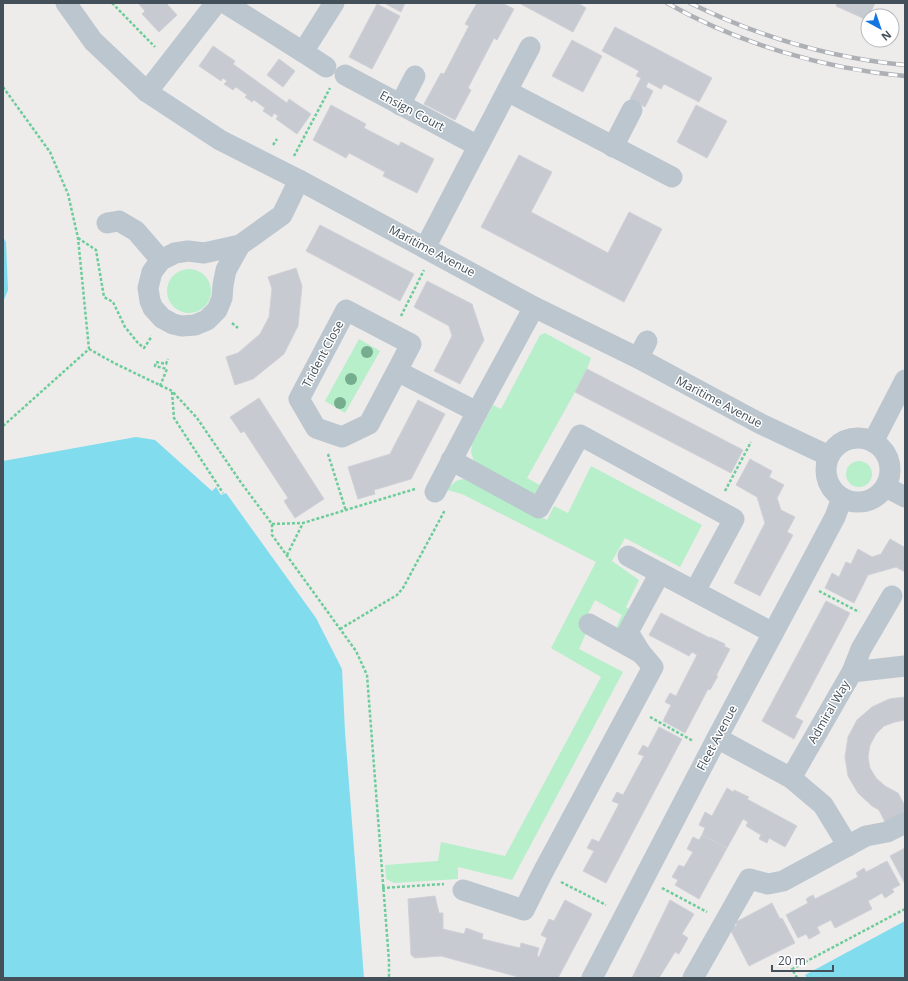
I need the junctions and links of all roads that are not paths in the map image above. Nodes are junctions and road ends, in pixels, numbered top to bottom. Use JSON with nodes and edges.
{"nodes":[{"id":1,"x":66,"y":3,"type":"edge"},
{"id":2,"x":216,"y":3,"type":"edge"},
{"id":3,"x":225,"y":3,"type":"edge"},
{"id":4,"x":334,"y":3,"type":"edge"},
{"id":5,"x":530,"y":47,"type":"dead end"},
{"id":6,"x":303,"y":52,"type":"junction"},
{"id":7,"x":415,"y":76,"type":"dead end"},
{"id":8,"x":507,"y":91,"type":"junction"},
{"id":9,"x":147,"y":92,"type":"junction"},
{"id":10,"x":400,"y":105,"type":"junction"},
{"id":11,"x":632,"y":110,"type":"dead end"},
{"id":12,"x":478,"y":146,"type":"junction"},
{"id":13,"x":613,"y":147,"type":"junction"},
{"id":14,"x":672,"y":177,"type":"dead end"},
{"id":15,"x":299,"y":180,"type":"junction"},
{"id":16,"x":107,"y":223,"type":"dead end"},
{"id":17,"x":240,"y":245,"type":"junction"},
{"id":18,"x":426,"y":257,"type":"junction"},
{"id":19,"x":161,"y":260,"type":"junction"},
{"id":20,"x":534,"y":307,"type":"junction"},
{"id":21,"x":397,"y":371,"type":"junction"},
{"id":22,"x":905,"y":380,"type":"edge"},
{"id":23,"x":477,"y":412,"type":"junction"},
{"id":24,"x":873,"y":442,"type":"junction"},
{"id":25,"x":829,"y":456,"type":"junction"},
{"id":26,"x":451,"y":460,"type":"junction"},
{"id":27,"x":886,"y":487,"type":"junction"},
{"id":28,"x":905,"y":497,"type":"edge"},
{"id":29,"x":842,"y":498,"type":"junction"},
{"id":30,"x":440,"y":500,"type":"road end"},
{"id":31,"x":628,"y":556,"type":"dead end"},
{"id":32,"x":660,"y":573,"type":"junction"},
{"id":33,"x":695,"y":591,"type":"junction"},
{"id":34,"x":892,"y":596,"type":"dead end"},
{"id":35,"x":589,"y":624,"type":"dead end"},
{"id":36,"x":773,"y":633,"type":"junction"},
{"id":37,"x":641,"y":653,"type":"junction"},
{"id":38,"x":905,"y":666,"type":"edge"},
{"id":39,"x":852,"y":672,"type":"junction"},
{"id":40,"x":714,"y":744,"type":"junction"},
{"id":41,"x":791,"y":778,"type":"junction"},
{"id":42,"x":905,"y":823,"type":"edge"},
{"id":43,"x":848,"y":846,"type":"junction"},
{"id":44,"x":463,"y":890,"type":"road end"},
{"id":45,"x":592,"y":978,"type":"edge"},
{"id":46,"x":693,"y":978,"type":"edge"}],
"edges":[{"from":1,"to":9,"type":"street","name":"Maritime Avenue"},
{"from":2,"to":9,"type":"street"},
{"from":3,"to":6,"type":"street","name":"Ensign Court"},
{"from":4,"to":6,"type":"street"},
{"from":5,"to":8,"type":"street"},
{"from":6,"to":10,"type":"street","name":"Ensign Court"},
{"from":7,"to":10,"type":"street"},
{"from":8,"to":12,"type":"street"},
{"from":8,"to":13,"type":"street"},
{"from":9,"to":15,"type":"street","name":"Maritime Avenue"},
{"from":10,"to":12,"type":"street","name":"Ensign Court"},
{"from":11,"to":13,"type":"street"},
{"from":12,"to":18,"type":"street"},
{"from":13,"to":14,"type":"street"},
{"from":15,"to":17,"type":"street"},
{"from":15,"to":18,"type":"street","name":"Maritime Avenue"},
{"from":16,"to":19,"type":"street"},
{"from":17,"to":19,"type":"street"},
{"from":17,"to":19,"type":"street"},
{"from":18,"to":20,"type":"street","name":"Maritime Avenue"},
{"from":20,"to":23,"type":"street"},
{"from":20,"to":25,"type":"street","name":"Maritime Avenue"},
{"from":21,"to":21,"type":"street","name":"Trident Close"},
{"from":21,"to":23,"type":"street"},
{"from":22,"to":24,"type":"street"},
{"from":23,"to":26,"type":"street"},
{"from":24,"to":25,"type":"street"},
{"from":24,"to":27,"type":"street"},
{"from":25,"to":29,"type":"street"},
{"from":26,"to":30,"type":"street"},
{"from":26,"to":33,"type":"street"},
{"from":27,"to":28,"type":"street"},
{"from":27,"to":29,"type":"street"},
{"from":29,"to":36,"type":"street","name":"Fleet Avenue"},
{"from":31,"to":32,"type":"street"},
{"from":32,"to":33,"type":"street"},
{"from":32,"to":37,"type":"street"},
{"from":33,"to":36,"type":"street"},
{"from":34,"to":39,"type":"street"},
{"from":35,"to":37,"type":"street"},
{"from":36,"to":40,"type":"street","name":"Fleet Avenue"},
{"from":37,"to":44,"type":"street"},
{"from":38,"to":39,"type":"street","name":"Admiral Way"},
{"from":39,"to":41,"type":"street","name":"Admiral Way"},
{"from":40,"to":41,"type":"street"},
{"from":40,"to":45,"type":"street","name":"Fleet Avenue"},
{"from":41,"to":43,"type":"street"},
{"from":42,"to":43,"type":"street"},
{"from":43,"to":46,"type":"street"}]}
